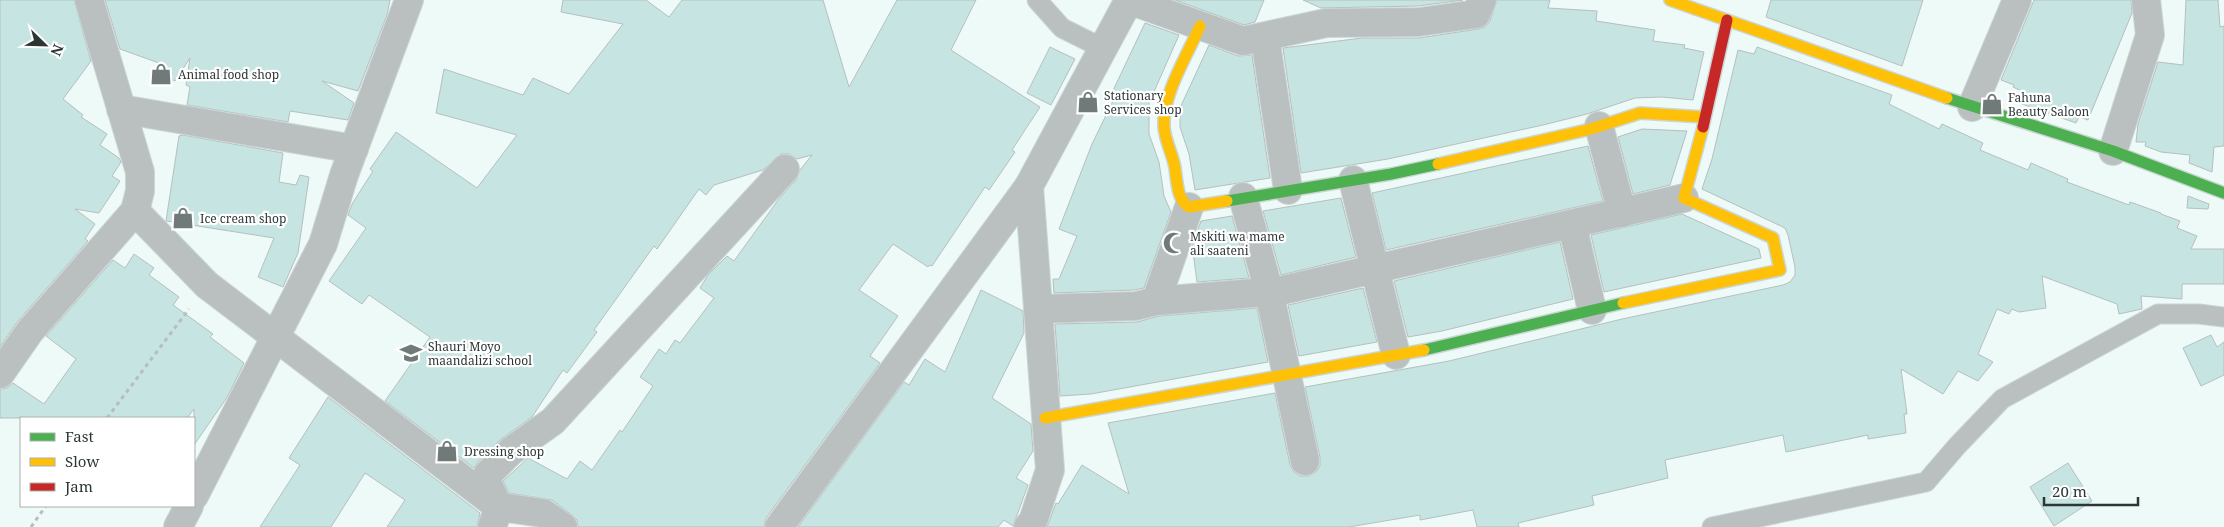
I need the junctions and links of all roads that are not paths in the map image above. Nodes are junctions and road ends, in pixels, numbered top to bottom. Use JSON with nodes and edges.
{"nodes":[{"id":1,"x":89,"y":0,"type":"edge"},
{"id":2,"x":409,"y":0,"type":"edge"},
{"id":3,"x":1037,"y":0,"type":"edge"},
{"id":4,"x":1129,"y":0,"type":"edge"},
{"id":5,"x":1482,"y":0,"type":"edge"},
{"id":6,"x":1670,"y":0,"type":"edge"},
{"id":7,"x":2017,"y":0,"type":"edge"},
{"id":8,"x":2146,"y":0,"type":"edge"},
{"id":9,"x":1727,"y":20,"type":"junction"},
{"id":10,"x":1200,"y":26,"type":"junction"},
{"id":11,"x":1265,"y":37,"type":"junction"},
{"id":12,"x":1102,"y":48,"type":"junction"},
{"id":13,"x":1972,"y":107,"type":"junction"},
{"id":14,"x":122,"y":109,"type":"junction"},
{"id":15,"x":1704,"y":117,"type":"junction"},
{"id":16,"x":1599,"y":126,"type":"junction"},
{"id":17,"x":354,"y":149,"type":"junction"},
{"id":18,"x":2113,"y":151,"type":"junction"},
{"id":19,"x":785,"y":169,"type":"dead end"},
{"id":20,"x":1353,"y":180,"type":"junction"},
{"id":21,"x":1029,"y":186,"type":"junction"},
{"id":22,"x":1288,"y":190,"type":"junction"},
{"id":23,"x":2224,"y":193,"type":"edge"},
{"id":24,"x":1244,"y":197,"type":"junction"},
{"id":25,"x":1684,"y":198,"type":"junction"},
{"id":26,"x":1189,"y":207,"type":"junction"},
{"id":27,"x":134,"y":211,"type":"junction"},
{"id":28,"x":1622,"y":213,"type":"junction"},
{"id":29,"x":1572,"y":224,"type":"junction"},
{"id":30,"x":1374,"y":269,"type":"junction"},
{"id":31,"x":1269,"y":291,"type":"junction"},
{"id":32,"x":1156,"y":301,"type":"junction"},
{"id":33,"x":1038,"y":309,"type":"junction"},
{"id":34,"x":1592,"y":310,"type":"junction"},
{"id":35,"x":2224,"y":317,"type":"edge"},
{"id":36,"x":276,"y":338,"type":"junction"},
{"id":37,"x":1396,"y":355,"type":"junction"},
{"id":38,"x":0,"y":374,"type":"edge"},
{"id":39,"x":1288,"y":375,"type":"junction"},
{"id":40,"x":1045,"y":418,"type":"junction"},
{"id":41,"x":1304,"y":461,"type":"dead end"},
{"id":42,"x":195,"y":494,"type":"edge"},
{"id":43,"x":188,"y":507,"type":"edge"},
{"id":44,"x":496,"y":517,"type":"edge"},
{"id":45,"x":178,"y":527,"type":"edge"},
{"id":46,"x":563,"y":527,"type":"edge"},
{"id":47,"x":779,"y":527,"type":"edge"},
{"id":48,"x":1028,"y":527,"type":"edge"},
{"id":49,"x":1712,"y":527,"type":"edge"}],
"edges":[{"from":1,"to":14,"type":"street"},
{"from":2,"to":17,"type":"street"},
{"from":3,"to":12,"type":"lane"},
{"from":4,"to":10,"type":"street"},
{"from":4,"to":12,"type":"street"},
{"from":5,"to":11,"type":"street"},
{"from":6,"to":9,"type":"street"},
{"from":7,"to":13,"type":"street"},
{"from":8,"to":18,"type":"street"},
{"from":9,"to":13,"type":"street"},
{"from":9,"to":15,"type":"street"},
{"from":10,"to":11,"type":"street"},
{"from":10,"to":26,"type":"street"},
{"from":11,"to":22,"type":"street"},
{"from":12,"to":21,"type":"street"},
{"from":13,"to":18,"type":"street"},
{"from":14,"to":17,"type":"street"},
{"from":14,"to":27,"type":"street"},
{"from":15,"to":16,"type":"street"},
{"from":15,"to":25,"type":"street"},
{"from":16,"to":20,"type":"street"},
{"from":16,"to":28,"type":"street"},
{"from":17,"to":36,"type":"street"},
{"from":18,"to":23,"type":"street"},
{"from":19,"to":44,"type":"street"},
{"from":20,"to":22,"type":"street"},
{"from":20,"to":30,"type":"street"},
{"from":21,"to":33,"type":"street"},
{"from":21,"to":47,"type":"street"},
{"from":22,"to":24,"type":"street"},
{"from":24,"to":26,"type":"street"},
{"from":24,"to":31,"type":"street"},
{"from":25,"to":28,"type":"street"},
{"from":25,"to":34,"type":"street"},
{"from":26,"to":32,"type":"street"},
{"from":27,"to":36,"type":"street"},
{"from":27,"to":38,"type":"street"},
{"from":28,"to":29,"type":"street"},
{"from":29,"to":30,"type":"street"},
{"from":29,"to":34,"type":"street"},
{"from":30,"to":31,"type":"street"},
{"from":30,"to":37,"type":"street"},
{"from":31,"to":32,"type":"street"},
{"from":31,"to":39,"type":"street"},
{"from":32,"to":33,"type":"street"},
{"from":33,"to":40,"type":"street"},
{"from":34,"to":37,"type":"street"},
{"from":35,"to":49,"type":"lane"},
{"from":36,"to":42,"type":"street"},
{"from":36,"to":44,"type":"street"},
{"from":37,"to":39,"type":"street"},
{"from":39,"to":40,"type":"street"},
{"from":39,"to":41,"type":"street"},
{"from":40,"to":48,"type":"street"},
{"from":43,"to":45,"type":"street"},
{"from":44,"to":46,"type":"street"}]}
